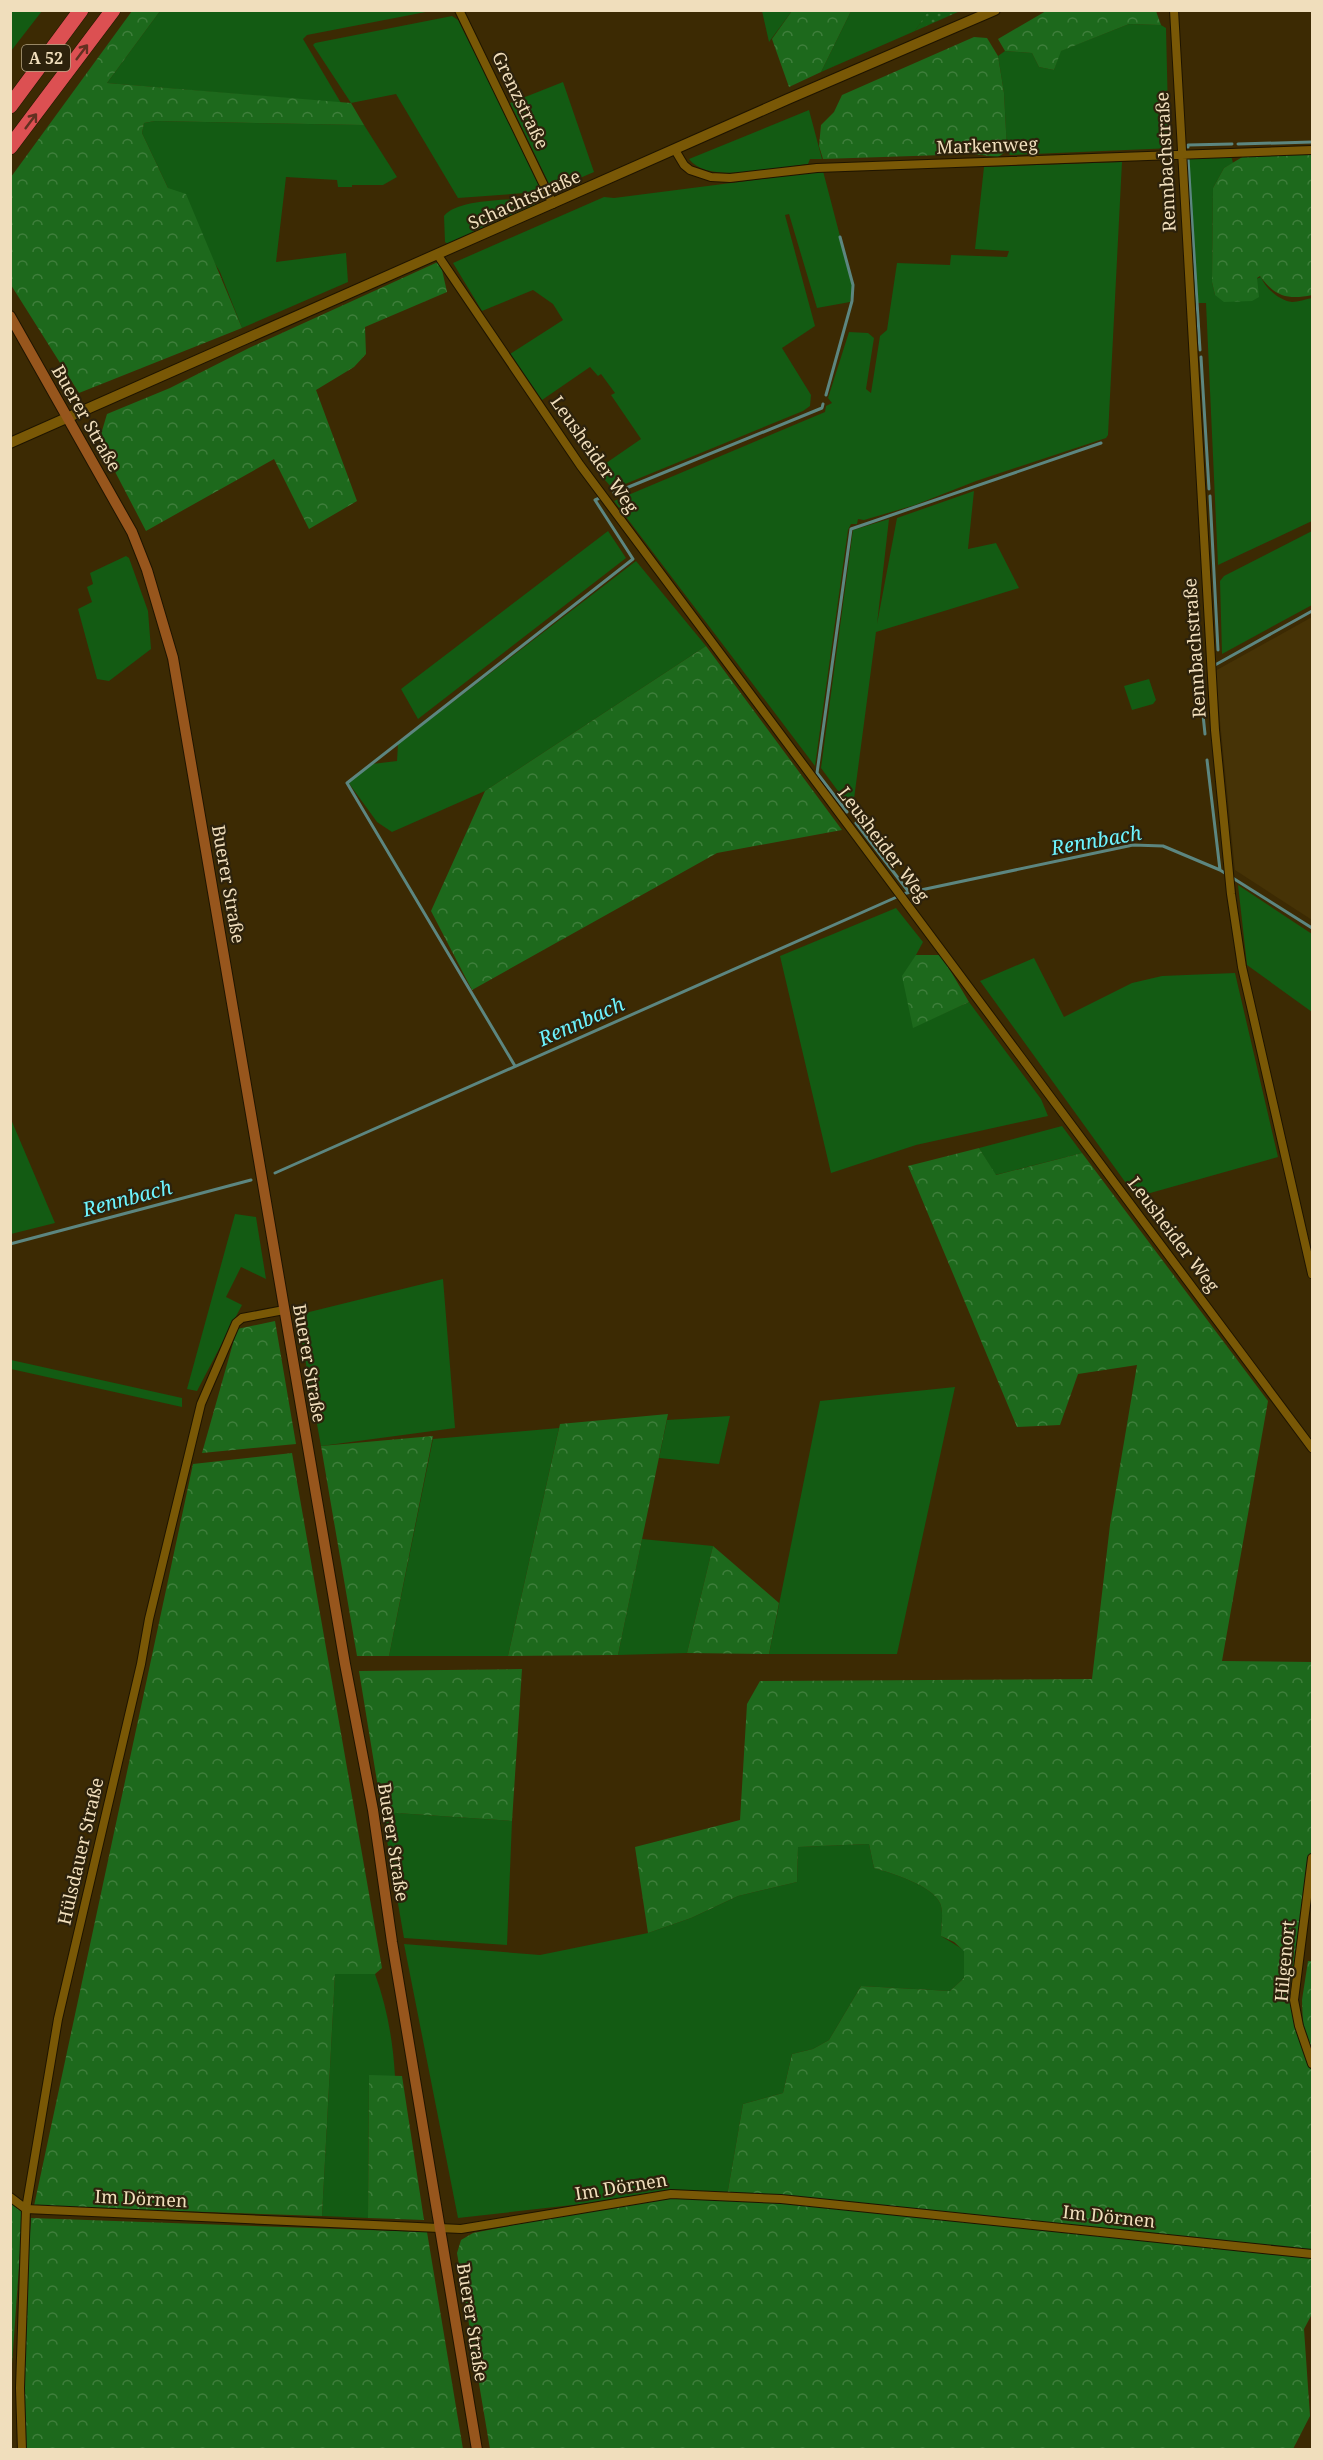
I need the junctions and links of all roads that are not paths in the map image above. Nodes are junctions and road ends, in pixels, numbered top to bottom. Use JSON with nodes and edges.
{"nodes":[{"id":1,"x":81,"y":10,"type":"edge"},
{"id":2,"x":113,"y":10,"type":"edge"},
{"id":3,"x":459,"y":10,"type":"edge"},
{"id":4,"x":995,"y":10,"type":"edge"},
{"id":5,"x":1174,"y":10,"type":"edge"},
{"id":6,"x":10,"y":106,"type":"edge"},
{"id":7,"x":10,"y":147,"type":"edge"},
{"id":8,"x":675,"y":150,"type":"junction"},
{"id":9,"x":1312,"y":150,"type":"edge"},
{"id":10,"x":1180,"y":154,"type":"junction"},
{"id":11,"x":554,"y":204,"type":"junction"},
{"id":12,"x":437,"y":254,"type":"junction"},
{"id":13,"x":10,"y":316,"type":"edge"},
{"id":14,"x":67,"y":418,"type":"junction"},
{"id":15,"x":10,"y":443,"type":"edge"},
{"id":16,"x":1312,"y":1274,"type":"edge"},
{"id":17,"x":284,"y":1310,"type":"junction"},
{"id":18,"x":1312,"y":1448,"type":"edge"},
{"id":19,"x":1312,"y":1858,"type":"edge"},
{"id":20,"x":1312,"y":2064,"type":"edge"},
{"id":21,"x":10,"y":2197,"type":"edge"},
{"id":22,"x":26,"y":2209,"type":"junction"},
{"id":23,"x":441,"y":2228,"type":"junction"},
{"id":24,"x":1312,"y":2254,"type":"edge"},
{"id":25,"x":22,"y":2450,"type":"edge"},
{"id":26,"x":477,"y":2450,"type":"edge"}],
"edges":[{"from":1,"to":6,"type":"highway","number":"A 52"},
{"from":7,"to":2,"type":"highway","number":"A 52","one_way":true},
{"from":3,"to":11,"type":"street","name":"Grenzstraße"},
{"from":4,"to":8,"type":"street","name":"Schachtstraße"},
{"from":5,"to":10,"type":"street","name":"Rennbachstraße"},
{"from":8,"to":10,"type":"street","name":"Markenweg"},
{"from":8,"to":11,"type":"street","name":"Schachtstraße"},
{"from":9,"to":10,"type":"street","name":"Markenweg"},
{"from":10,"to":16,"type":"street","name":"Rennbachstraße"},
{"from":11,"to":12,"type":"street","name":"Schachtstraße"},
{"from":12,"to":14,"type":"street","name":"Schachtstraße"},
{"from":12,"to":18,"type":"street","name":"Leusheider Weg"},
{"from":13,"to":14,"type":"main road","name":"Buerer Straße"},
{"from":14,"to":15,"type":"street","name":"Schachtstraße"},
{"from":14,"to":17,"type":"main road","name":"Buerer Straße"},
{"from":17,"to":22,"type":"street","name":"Hülsdauer Straße"},
{"from":17,"to":23,"type":"main road","name":"Buerer Straße"},
{"from":19,"to":20,"type":"street","name":"Hilgenort"},
{"from":21,"to":22,"type":"street"},
{"from":22,"to":23,"type":"street","name":"Im Dörnen"},
{"from":22,"to":25,"type":"street","name":"Hülsdauer Straße"},
{"from":23,"to":24,"type":"street","name":"Im Dörnen"},
{"from":23,"to":26,"type":"main road","name":"Buerer Straße"}]}
